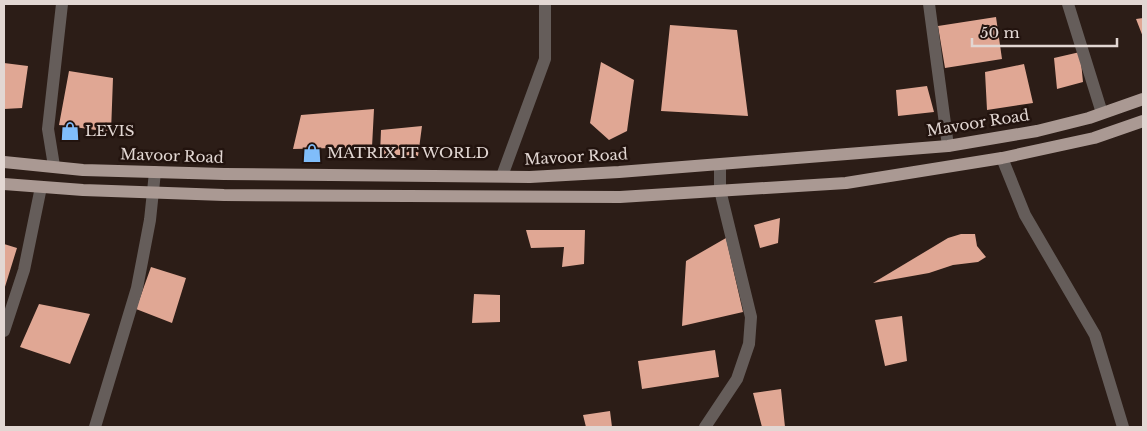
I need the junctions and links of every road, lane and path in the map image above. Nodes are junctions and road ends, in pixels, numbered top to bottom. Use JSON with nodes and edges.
{"nodes":[{"id":1,"x":62,"y":4,"type":"edge"},
{"id":2,"x":545,"y":4,"type":"edge"},
{"id":3,"x":929,"y":4,"type":"edge"},
{"id":4,"x":1068,"y":4,"type":"edge"},
{"id":5,"x":1143,"y":99,"type":"edge"},
{"id":6,"x":1102,"y":113,"type":"junction"},
{"id":7,"x":1143,"y":121,"type":"edge"},
{"id":8,"x":948,"y":146,"type":"junction"},
{"id":9,"x":1002,"y":158,"type":"junction"},
{"id":10,"x":4,"y":162,"type":"edge"},
{"id":11,"x":720,"y":165,"type":"junction"},
{"id":12,"x":54,"y":166,"type":"junction"},
{"id":13,"x":155,"y":172,"type":"junction"},
{"id":14,"x":502,"y":176,"type":"junction"},
{"id":15,"x":4,"y":184,"type":"edge"},
{"id":16,"x":41,"y":187,"type":"junction"},
{"id":17,"x":720,"y":190,"type":"junction"},
{"id":18,"x":153,"y":192,"type":"junction"},
{"id":19,"x":4,"y":330,"type":"edge"},
{"id":20,"x":96,"y":427,"type":"edge"},
{"id":21,"x":705,"y":427,"type":"edge"},
{"id":22,"x":1123,"y":427,"type":"edge"}],
"edges":[{"from":1,"to":12,"type":"street"},
{"from":2,"to":14,"type":"street"},
{"from":3,"to":8,"type":"street"},
{"from":4,"to":6,"type":"street"},
{"from":5,"to":6,"type":"main road","name":"Mavoor Road"},
{"from":6,"to":8,"type":"main road","name":"Mavoor Road"},
{"from":7,"to":9,"type":"main road"},
{"from":8,"to":11,"type":"main road","name":"Mavoor Road"},
{"from":9,"to":17,"type":"main road"},
{"from":9,"to":22,"type":"street"},
{"from":10,"to":12,"type":"main road","name":"Mavoor Road"},
{"from":11,"to":14,"type":"main road","name":"Mavoor Road"},
{"from":11,"to":17,"type":"street"},
{"from":12,"to":13,"type":"main road","name":"Mavoor Road"},
{"from":13,"to":14,"type":"main road","name":"Mavoor Road"},
{"from":13,"to":18,"type":"street"},
{"from":15,"to":16,"type":"main road"},
{"from":16,"to":18,"type":"main road"},
{"from":16,"to":19,"type":"street"},
{"from":17,"to":18,"type":"main road"},
{"from":17,"to":21,"type":"street"},
{"from":18,"to":20,"type":"street"}]}
